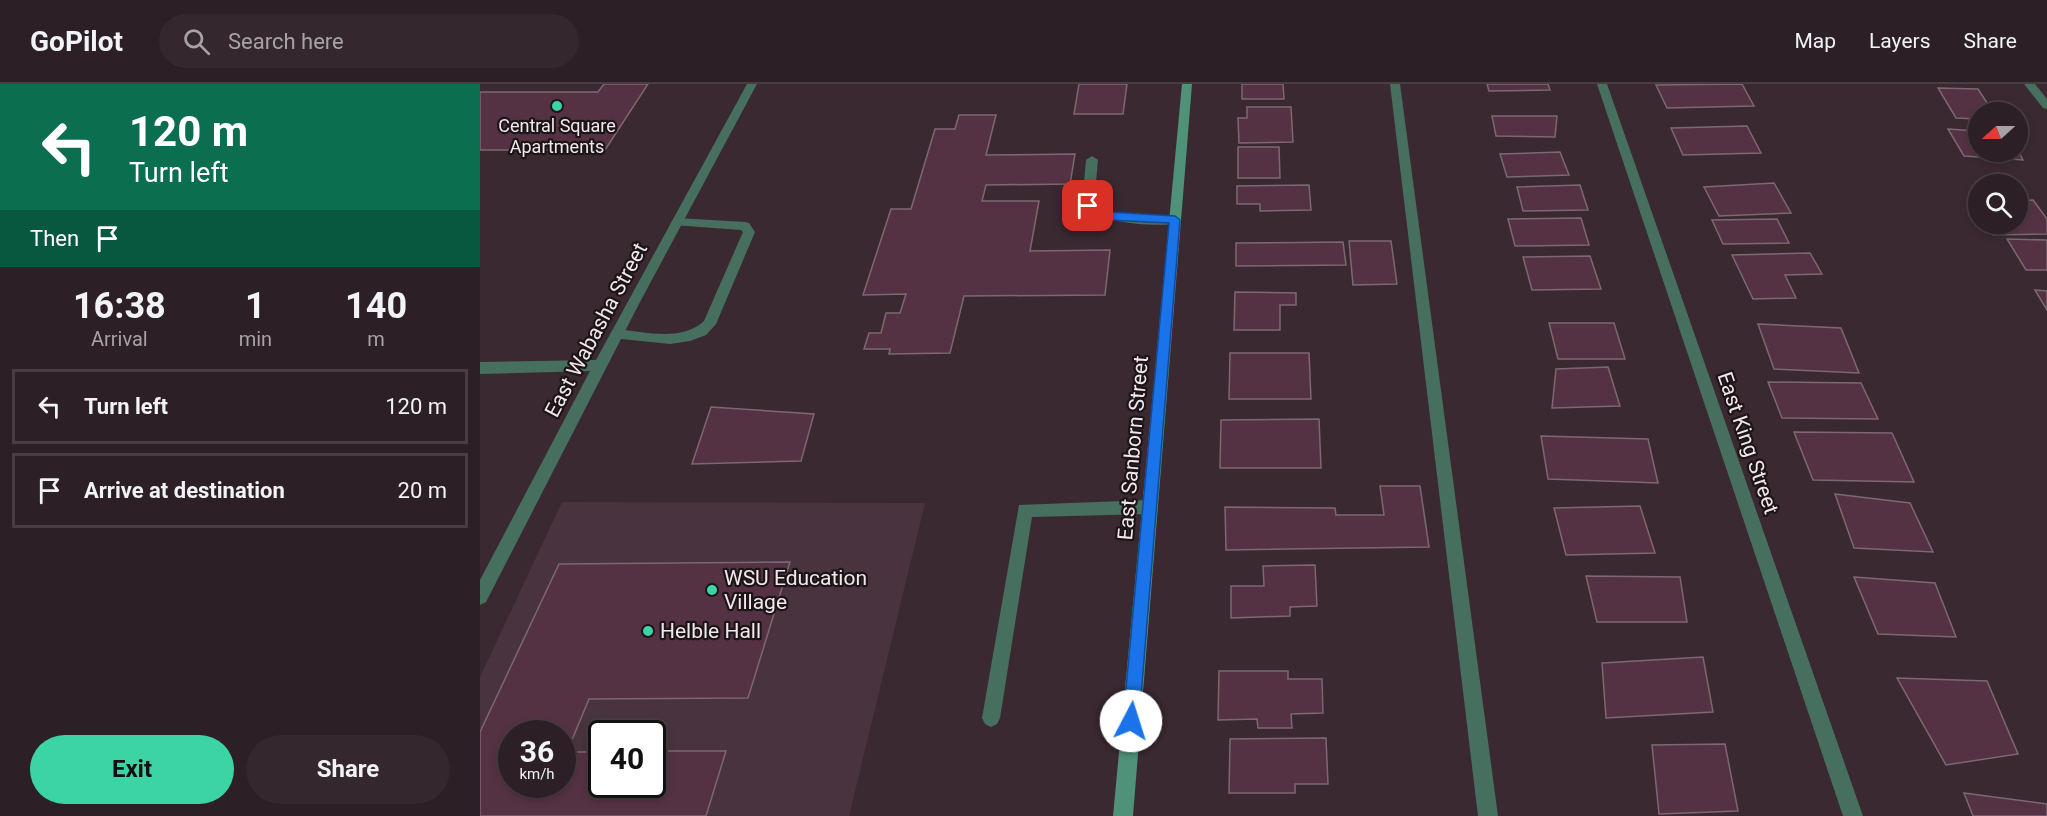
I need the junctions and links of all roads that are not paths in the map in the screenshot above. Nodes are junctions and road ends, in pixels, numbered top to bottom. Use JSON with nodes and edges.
{"nodes":[{"id":1,"x":752,"y":84,"type":"edge"},
{"id":2,"x":1187,"y":84,"type":"edge"},
{"id":3,"x":1395,"y":84,"type":"edge"},
{"id":4,"x":1602,"y":84,"type":"edge"},
{"id":5,"x":2029,"y":84,"type":"edge"},
{"id":6,"x":2047,"y":106,"type":"edge"},
{"id":7,"x":1092,"y":160,"type":"dead end"},
{"id":8,"x":1175,"y":220,"type":"junction"},
{"id":9,"x":676,"y":222,"type":"junction"},
{"id":10,"x":617,"y":334,"type":"junction"},
{"id":11,"x":600,"y":365,"type":"junction"},
{"id":12,"x":480,"y":368,"type":"edge"},
{"id":13,"x":1149,"y":507,"type":"junction"},
{"id":14,"x":480,"y":597,"type":"edge"},
{"id":15,"x":991,"y":718,"type":"dead end"},
{"id":16,"x":1123,"y":816,"type":"edge"},
{"id":17,"x":1488,"y":816,"type":"edge"},
{"id":18,"x":1853,"y":816,"type":"edge"}],
"edges":[{"from":1,"to":9,"type":"street","name":"East Wabasha Street"},
{"from":2,"to":8,"type":"street","name":"East Sanborn Street"},
{"from":3,"to":17,"type":"street"},
{"from":4,"to":18,"type":"street","name":"East King Street"},
{"from":5,"to":6,"type":"street"},
{"from":7,"to":8,"type":"street"},
{"from":8,"to":13,"type":"street","name":"East Sanborn Street"},
{"from":9,"to":10,"type":"street","name":"East Wabasha Street"},
{"from":9,"to":10,"type":"street"},
{"from":10,"to":11,"type":"street","name":"East Wabasha Street"},
{"from":11,"to":12,"type":"street"},
{"from":11,"to":14,"type":"street","name":"East Wabasha Street"},
{"from":13,"to":15,"type":"street"},
{"from":13,"to":16,"type":"street","name":"East Sanborn Street"}]}
